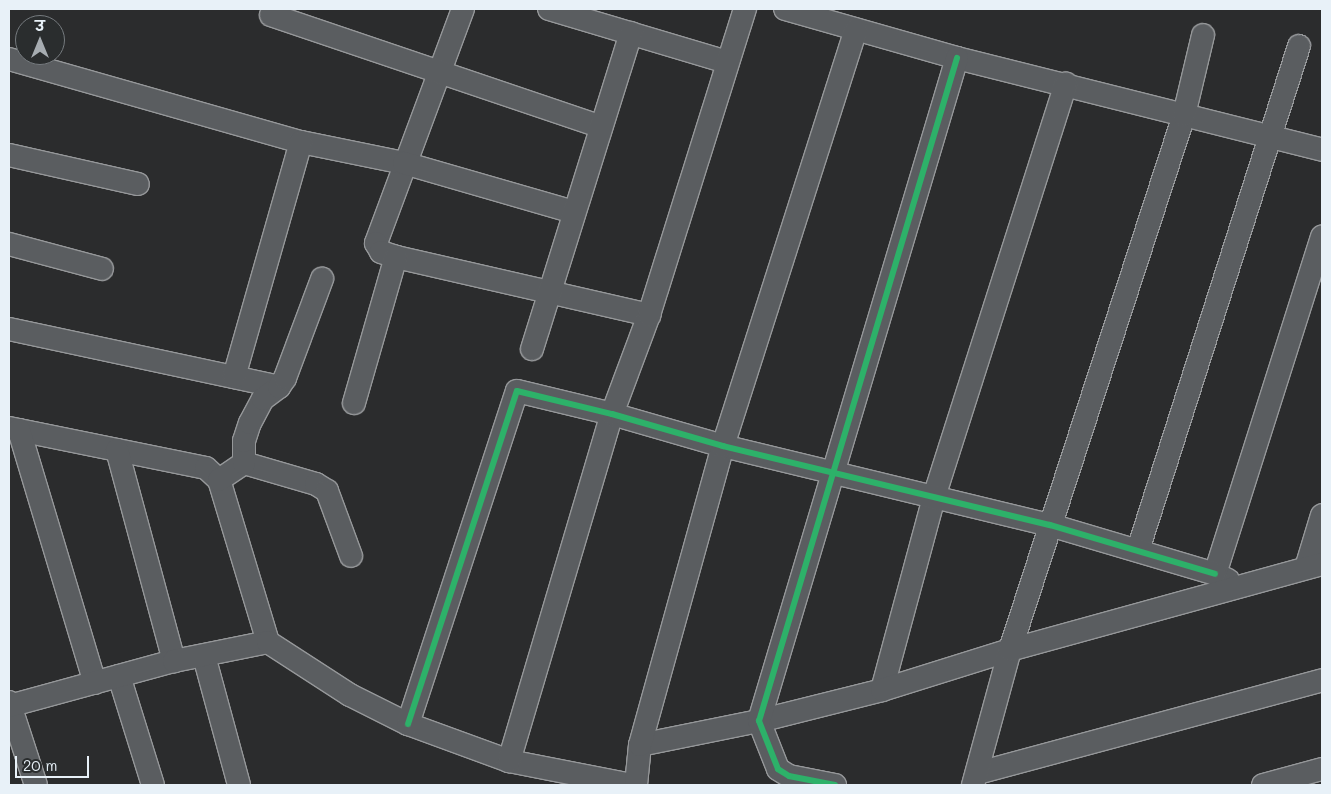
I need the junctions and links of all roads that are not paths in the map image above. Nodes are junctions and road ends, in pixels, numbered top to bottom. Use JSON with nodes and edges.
{"nodes":[{"id":1,"x":463,"y":9,"type":"edge"},
{"id":2,"x":549,"y":9,"type":"edge"},
{"id":3,"x":745,"y":9,"type":"edge"},
{"id":4,"x":785,"y":9,"type":"edge"},
{"id":5,"x":271,"y":15,"type":"dead end"},
{"id":6,"x":856,"y":30,"type":"junction"},
{"id":7,"x":631,"y":33,"type":"junction"},
{"id":8,"x":1203,"y":35,"type":"dead end"},
{"id":9,"x":1299,"y":46,"type":"dead end"},
{"id":10,"x":957,"y":58,"type":"junction"},
{"id":11,"x":9,"y":59,"type":"edge"},
{"id":12,"x":727,"y":62,"type":"junction"},
{"id":13,"x":439,"y":72,"type":"junction"},
{"id":14,"x":1066,"y":84,"type":"junction"},
{"id":15,"x":1184,"y":115,"type":"junction"},
{"id":16,"x":601,"y":127,"type":"junction"},
{"id":17,"x":1268,"y":137,"type":"junction"},
{"id":18,"x":301,"y":142,"type":"junction"},
{"id":19,"x":1322,"y":150,"type":"edge"},
{"id":20,"x":9,"y":155,"type":"edge"},
{"id":21,"x":404,"y":163,"type":"junction"},
{"id":22,"x":138,"y":184,"type":"dead end"},
{"id":23,"x":574,"y":212,"type":"junction"},
{"id":24,"x":1322,"y":237,"type":"edge"},
{"id":25,"x":9,"y":244,"type":"edge"},
{"id":26,"x":396,"y":256,"type":"junction"},
{"id":27,"x":102,"y":269,"type":"dead end"},
{"id":28,"x":322,"y":280,"type":"dead end"},
{"id":29,"x":549,"y":290,"type":"junction"},
{"id":30,"x":649,"y":315,"type":"junction"},
{"id":31,"x":9,"y":329,"type":"edge"},
{"id":32,"x":532,"y":349,"type":"dead end"},
{"id":33,"x":234,"y":378,"type":"junction"},
{"id":34,"x":280,"y":387,"type":"junction"},
{"id":35,"x":354,"y":403,"type":"dead end"},
{"id":36,"x":612,"y":414,"type":"junction"},
{"id":37,"x":14,"y":429,"type":"edge"},
{"id":38,"x":723,"y":446,"type":"junction"},
{"id":39,"x":117,"y":450,"type":"junction"},
{"id":40,"x":244,"y":463,"type":"junction"},
{"id":41,"x":832,"y":473,"type":"junction"},
{"id":42,"x":218,"y":480,"type":"junction"},
{"id":43,"x":934,"y":497,"type":"junction"},
{"id":44,"x":1322,"y":515,"type":"edge"},
{"id":45,"x":1050,"y":525,"type":"junction"},
{"id":46,"x":1138,"y":550,"type":"junction"},
{"id":47,"x":351,"y":556,"type":"dead end"},
{"id":48,"x":1314,"y":566,"type":"edge"},
{"id":49,"x":1215,"y":574,"type":"junction"},
{"id":50,"x":1242,"y":586,"type":"junction"},
{"id":51,"x":268,"y":642,"type":"junction"},
{"id":52,"x":1010,"y":650,"type":"junction"},
{"id":53,"x":204,"y":656,"type":"junction"},
{"id":54,"x":174,"y":661,"type":"junction"},
{"id":55,"x":119,"y":676,"type":"junction"},
{"id":56,"x":1322,"y":680,"type":"edge"},
{"id":57,"x":95,"y":682,"type":"junction"},
{"id":58,"x":882,"y":690,"type":"junction"},
{"id":59,"x":9,"y":704,"type":"edge"},
{"id":60,"x":759,"y":721,"type":"junction"},
{"id":61,"x":408,"y":724,"type":"junction"},
{"id":62,"x":640,"y":745,"type":"junction"},
{"id":63,"x":509,"y":761,"type":"junction"},
{"id":64,"x":1322,"y":769,"type":"edge"},
{"id":65,"x":975,"y":779,"type":"edge"},
{"id":66,"x":36,"y":785,"type":"edge"},
{"id":67,"x":153,"y":785,"type":"edge"},
{"id":68,"x":239,"y":785,"type":"edge"},
{"id":69,"x":631,"y":785,"type":"edge"},
{"id":70,"x":636,"y":785,"type":"edge"},
{"id":71,"x":835,"y":785,"type":"edge"},
{"id":72,"x":1266,"y":785,"type":"edge"}],
"edges":[{"from":1,"to":13,"type":"street"},
{"from":2,"to":7,"type":"street"},
{"from":3,"to":12,"type":"street"},
{"from":4,"to":6,"type":"street"},
{"from":5,"to":13,"type":"street"},
{"from":6,"to":10,"type":"street"},
{"from":6,"to":38,"type":"street"},
{"from":7,"to":12,"type":"street"},
{"from":7,"to":16,"type":"street"},
{"from":8,"to":15,"type":"street"},
{"from":9,"to":17,"type":"street"},
{"from":10,"to":14,"type":"street"},
{"from":10,"to":41,"type":"street"},
{"from":11,"to":18,"type":"street"},
{"from":12,"to":30,"type":"street"},
{"from":13,"to":16,"type":"street"},
{"from":13,"to":21,"type":"street"},
{"from":14,"to":15,"type":"street"},
{"from":14,"to":43,"type":"street"},
{"from":15,"to":17,"type":"street"},
{"from":15,"to":45,"type":"street"},
{"from":16,"to":23,"type":"street"},
{"from":17,"to":19,"type":"street"},
{"from":17,"to":46,"type":"street"},
{"from":18,"to":21,"type":"street"},
{"from":18,"to":33,"type":"street"},
{"from":20,"to":22,"type":"street"},
{"from":21,"to":23,"type":"street"},
{"from":21,"to":26,"type":"street"},
{"from":23,"to":29,"type":"street"},
{"from":24,"to":49,"type":"street"},
{"from":25,"to":27,"type":"street"},
{"from":26,"to":29,"type":"street"},
{"from":26,"to":35,"type":"street"},
{"from":28,"to":34,"type":"street"},
{"from":29,"to":30,"type":"street"},
{"from":29,"to":32,"type":"street"},
{"from":30,"to":36,"type":"street"},
{"from":31,"to":33,"type":"street"},
{"from":33,"to":34,"type":"street"},
{"from":34,"to":40,"type":"street"},
{"from":36,"to":38,"type":"street"},
{"from":36,"to":61,"type":"street"},
{"from":36,"to":63,"type":"street"},
{"from":37,"to":39,"type":"street"},
{"from":37,"to":57,"type":"street"},
{"from":38,"to":41,"type":"street"},
{"from":38,"to":62,"type":"street"},
{"from":39,"to":42,"type":"street"},
{"from":39,"to":54,"type":"street"},
{"from":40,"to":42,"type":"street"},
{"from":40,"to":47,"type":"street"},
{"from":41,"to":43,"type":"street"},
{"from":41,"to":60,"type":"street"},
{"from":42,"to":51,"type":"street"},
{"from":43,"to":45,"type":"street"},
{"from":43,"to":58,"type":"street"},
{"from":44,"to":48,"type":"street"},
{"from":45,"to":46,"type":"street"},
{"from":45,"to":52,"type":"street"},
{"from":46,"to":49,"type":"street"},
{"from":48,"to":50,"type":"street"},
{"from":49,"to":50,"type":"street"},
{"from":50,"to":52,"type":"street"},
{"from":51,"to":53,"type":"street"},
{"from":51,"to":61,"type":"street"},
{"from":52,"to":58,"type":"street"},
{"from":52,"to":65,"type":"street"},
{"from":53,"to":54,"type":"street"},
{"from":53,"to":68,"type":"street"},
{"from":54,"to":55,"type":"street"},
{"from":55,"to":57,"type":"street"},
{"from":55,"to":67,"type":"street"},
{"from":56,"to":65,"type":"street"},
{"from":57,"to":59,"type":"street"},
{"from":58,"to":60,"type":"street"},
{"from":59,"to":66,"type":"street"},
{"from":60,"to":62,"type":"street"},
{"from":60,"to":71,"type":"street"},
{"from":61,"to":63,"type":"street"},
{"from":62,"to":70,"type":"street"},
{"from":63,"to":69,"type":"street"},
{"from":64,"to":72,"type":"street"}]}
